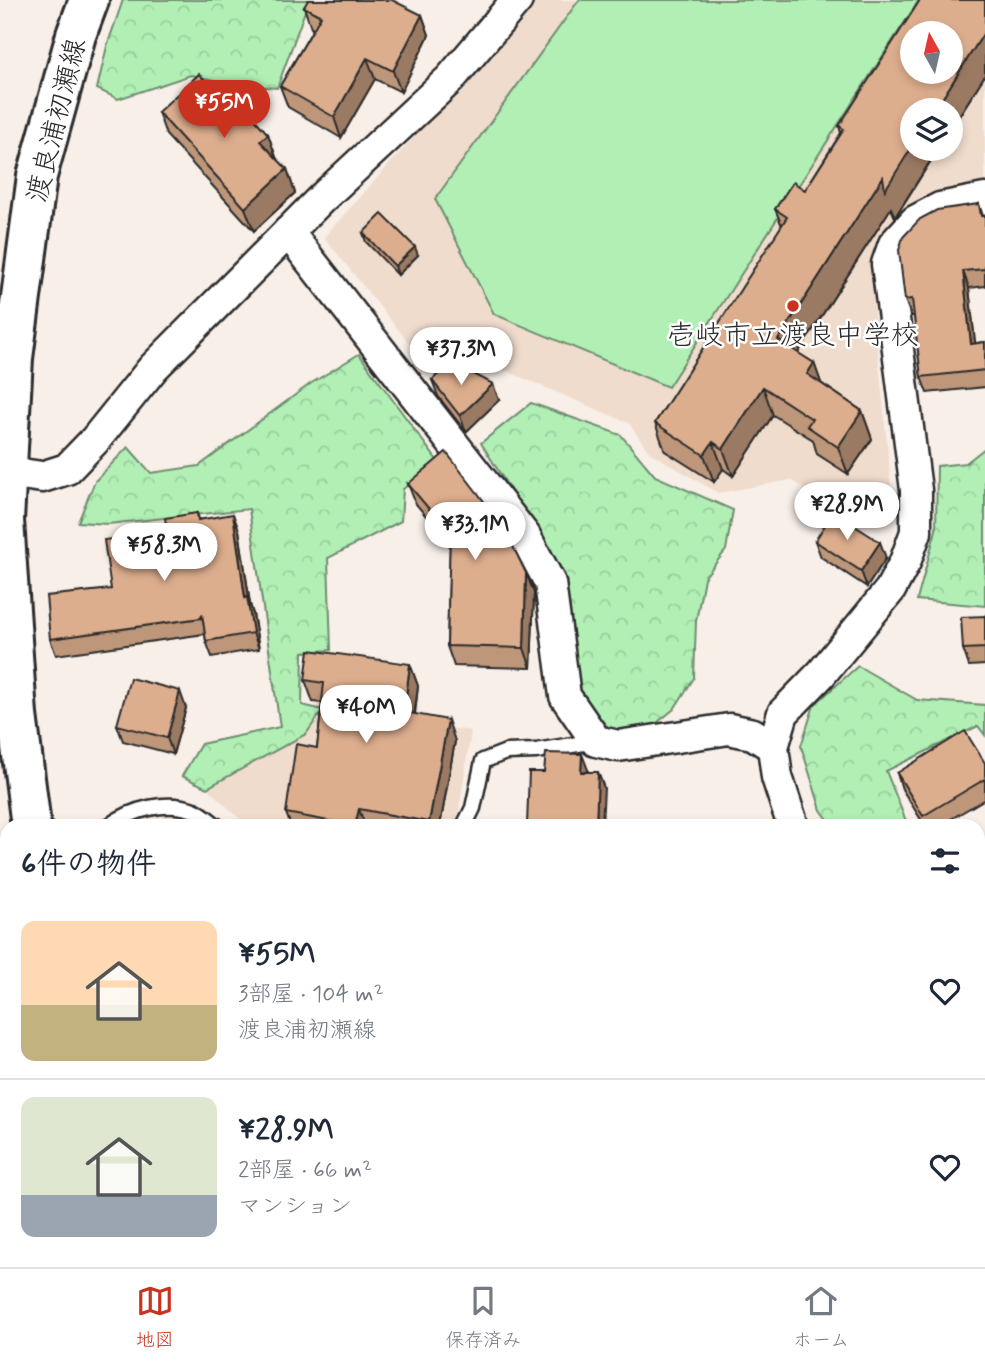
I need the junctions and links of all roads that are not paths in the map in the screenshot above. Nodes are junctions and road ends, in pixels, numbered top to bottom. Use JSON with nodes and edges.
{"nodes":[{"id":1,"x":89,"y":0,"type":"edge"},
{"id":2,"x":517,"y":0,"type":"edge"},
{"id":3,"x":985,"y":199,"type":"edge"},
{"id":4,"x":288,"y":232,"type":"junction"},
{"id":5,"x":3,"y":472,"type":"edge"},
{"id":6,"x":5,"y":616,"type":"edge"},
{"id":7,"x":596,"y":741,"type":"junction"},
{"id":8,"x":773,"y":747,"type":"junction"},
{"id":9,"x":30,"y":819,"type":"edge"},
{"id":10,"x":119,"y":819,"type":"edge"},
{"id":11,"x":207,"y":819,"type":"edge"},
{"id":12,"x":468,"y":819,"type":"edge"},
{"id":13,"x":791,"y":819,"type":"edge"}],
"edges":[{"from":1,"to":5,"type":"main road","name":"渡良浦初瀬線"},
{"from":2,"to":4,"type":"street"},
{"from":3,"to":8,"type":"street"},
{"from":4,"to":5,"type":"street"},
{"from":4,"to":7,"type":"street"},
{"from":5,"to":6,"type":"main road","name":"渡良浦初瀬線"},
{"from":6,"to":9,"type":"main road","name":"渡良浦初瀬線"},
{"from":7,"to":8,"type":"street"},
{"from":7,"to":12,"type":"lane"},
{"from":8,"to":13,"type":"street"},
{"from":10,"to":11,"type":"lane"}]}
